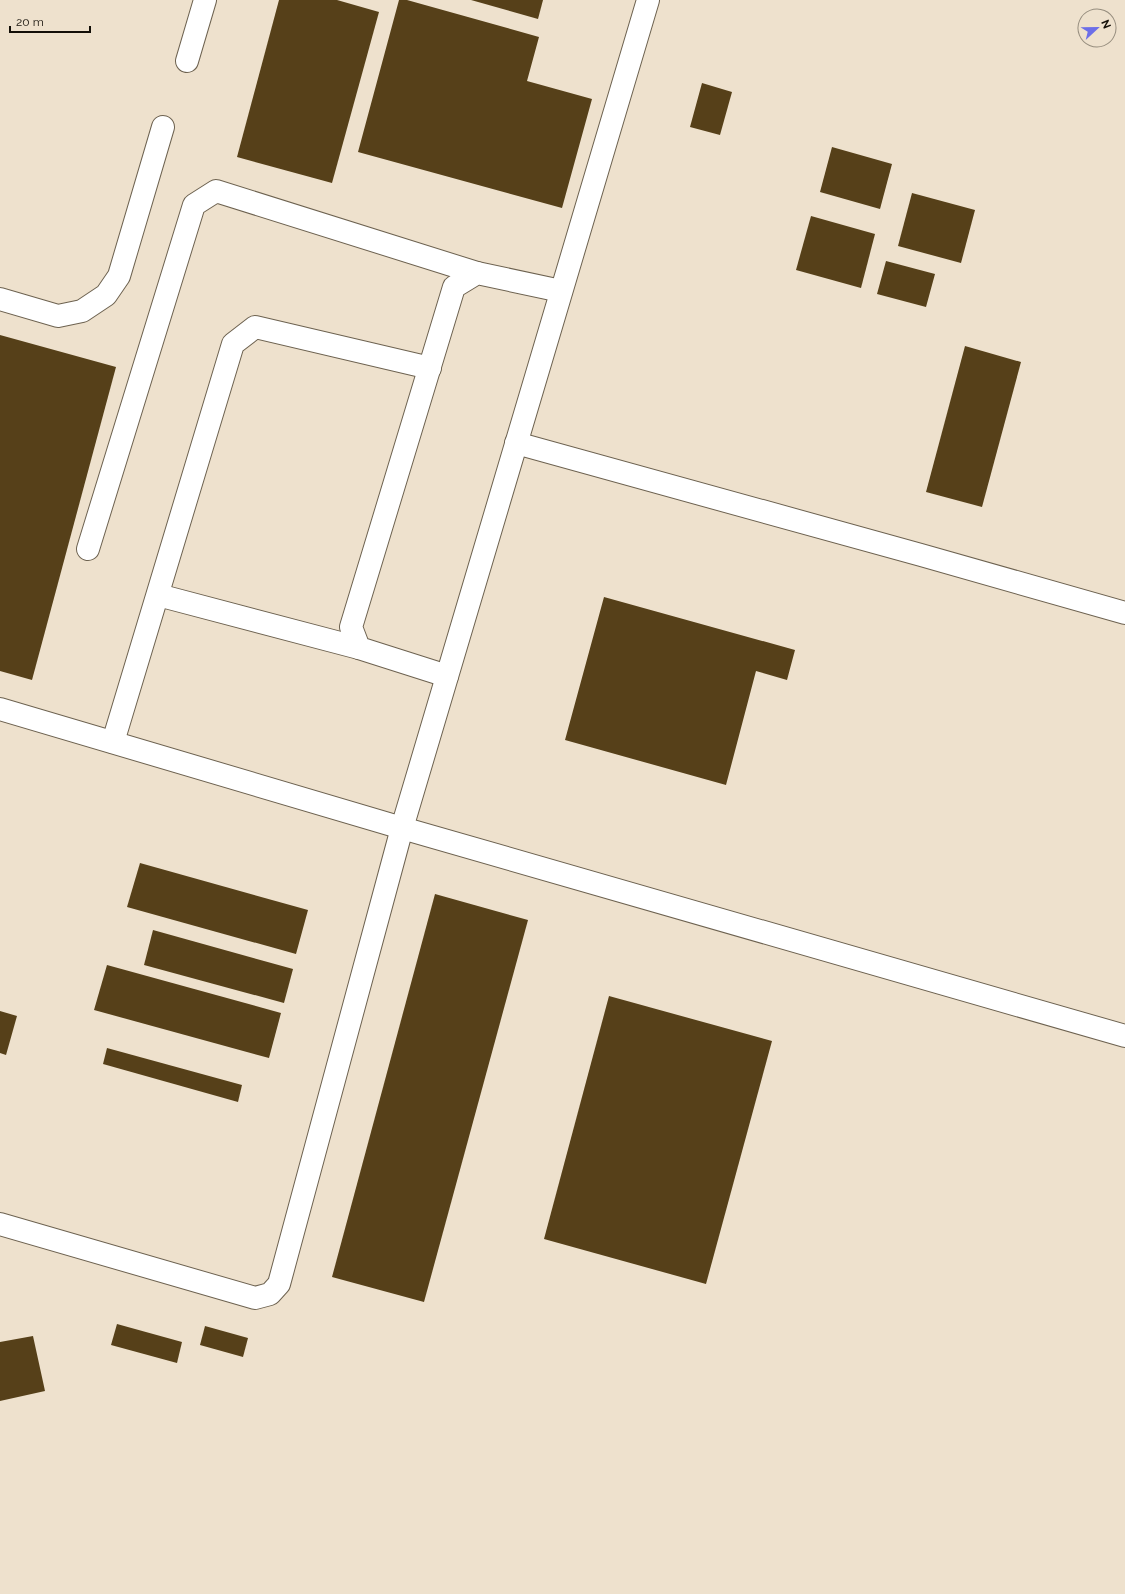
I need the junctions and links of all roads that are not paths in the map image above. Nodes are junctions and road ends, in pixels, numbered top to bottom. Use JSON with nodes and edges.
{"nodes":[{"id":1,"x":206,"y":0,"type":"edge"},
{"id":2,"x":648,"y":0,"type":"edge"},
{"id":3,"x":187,"y":61,"type":"dead end"},
{"id":4,"x":163,"y":126,"type":"dead end"},
{"id":5,"x":477,"y":273,"type":"junction"},
{"id":6,"x":562,"y":291,"type":"junction"},
{"id":7,"x":0,"y":299,"type":"edge"},
{"id":8,"x":430,"y":368,"type":"junction"},
{"id":9,"x":516,"y":443,"type":"junction"},
{"id":10,"x":88,"y":549,"type":"dead end"},
{"id":11,"x":158,"y":595,"type":"junction"},
{"id":12,"x":1125,"y":613,"type":"edge"},
{"id":13,"x":359,"y":648,"type":"junction"},
{"id":14,"x":447,"y":676,"type":"junction"},
{"id":15,"x":0,"y":709,"type":"edge"},
{"id":16,"x":113,"y":742,"type":"junction"},
{"id":17,"x":402,"y":828,"type":"junction"},
{"id":18,"x":1125,"y":1036,"type":"edge"},
{"id":19,"x":0,"y":1224,"type":"edge"}],
"edges":[{"from":1,"to":3,"type":"lane"},
{"from":2,"to":6,"type":"lane"},
{"from":4,"to":7,"type":"lane"},
{"from":5,"to":6,"type":"lane"},
{"from":5,"to":8,"type":"lane"},
{"from":5,"to":10,"type":"lane"},
{"from":6,"to":9,"type":"lane"},
{"from":8,"to":11,"type":"lane"},
{"from":8,"to":13,"type":"lane"},
{"from":9,"to":12,"type":"lane"},
{"from":9,"to":14,"type":"lane"},
{"from":11,"to":13,"type":"lane"},
{"from":11,"to":16,"type":"lane"},
{"from":13,"to":14,"type":"lane"},
{"from":14,"to":17,"type":"lane"},
{"from":15,"to":16,"type":"lane"},
{"from":16,"to":17,"type":"lane"},
{"from":17,"to":18,"type":"lane"},
{"from":17,"to":19,"type":"lane"}]}
